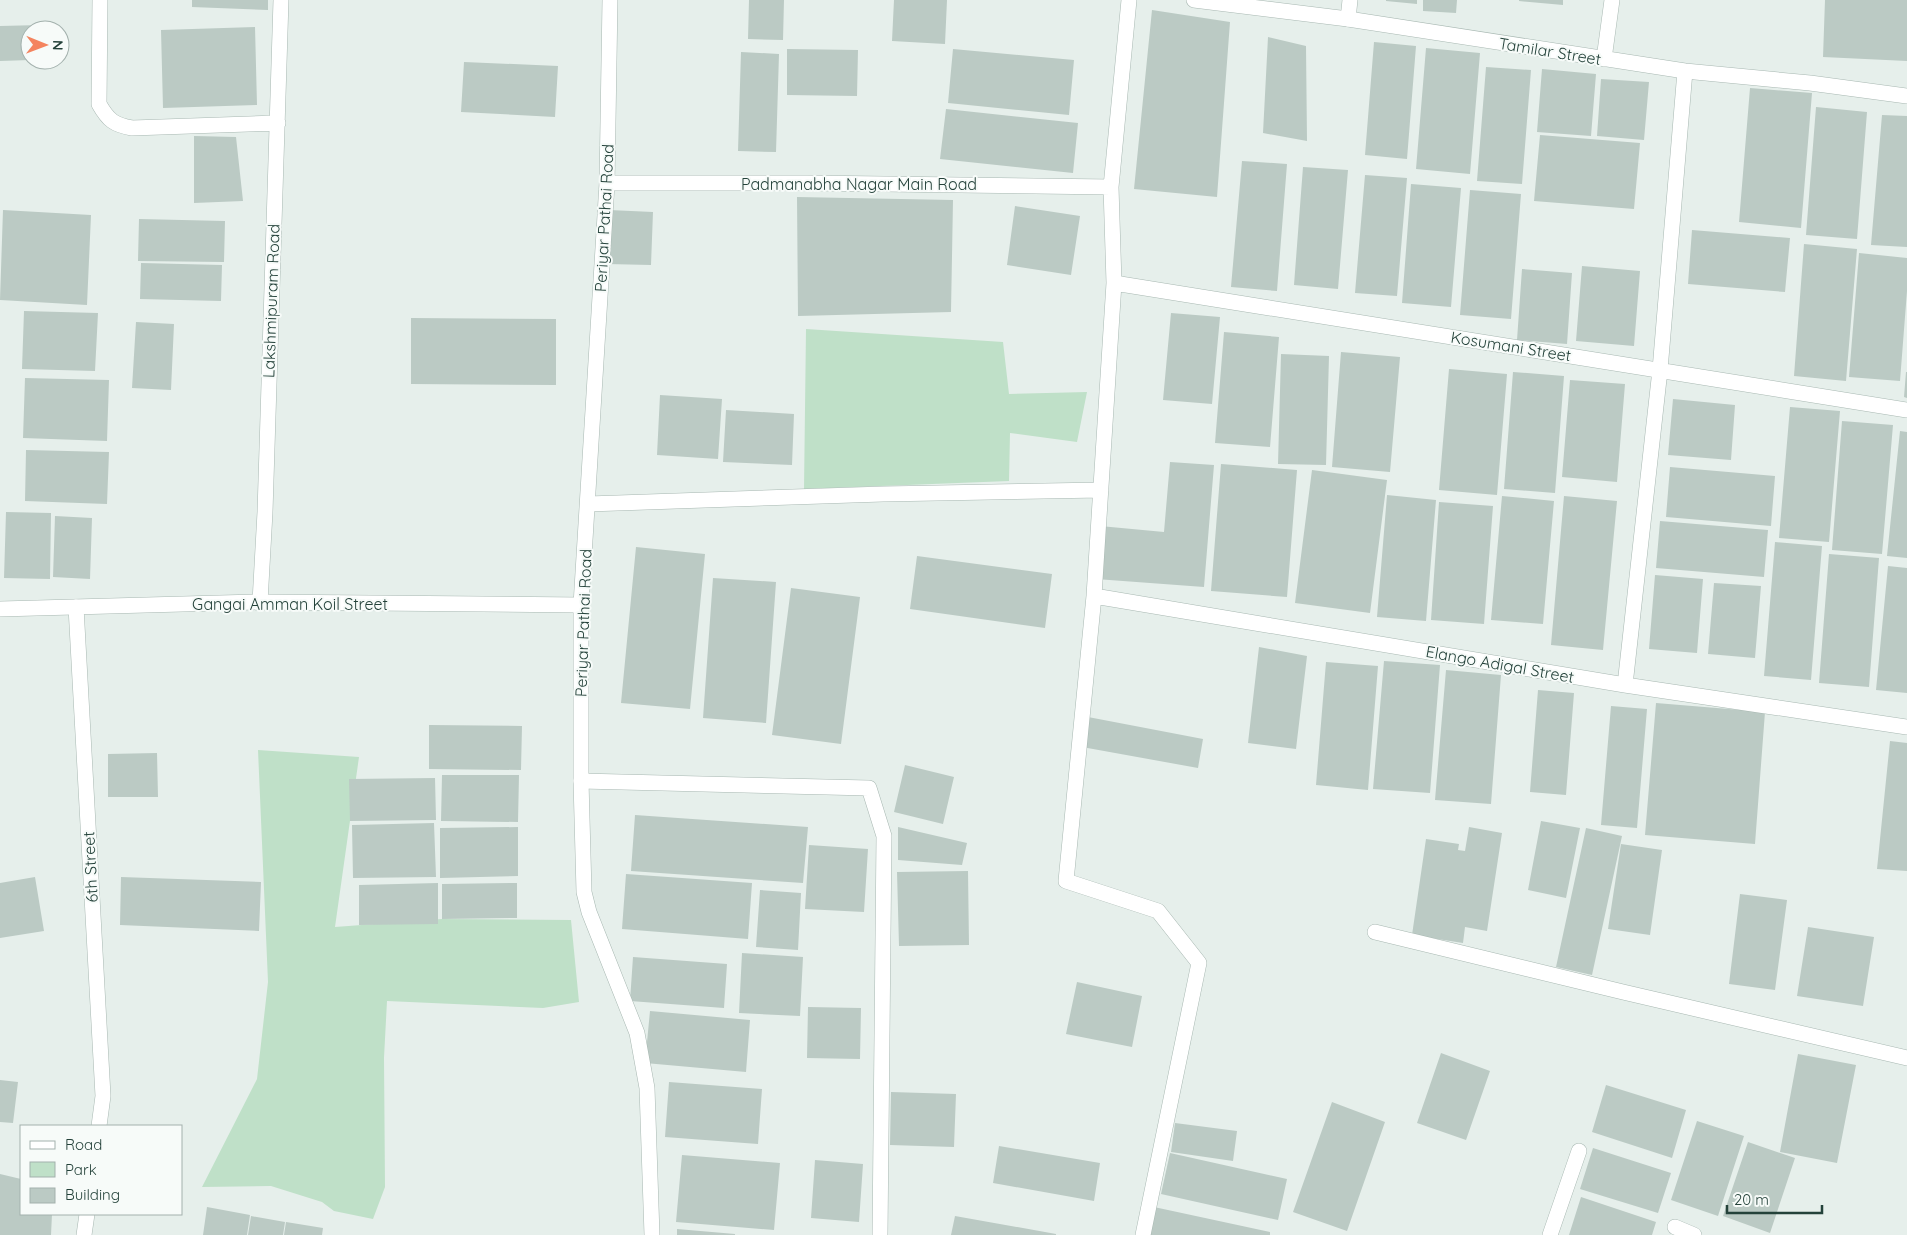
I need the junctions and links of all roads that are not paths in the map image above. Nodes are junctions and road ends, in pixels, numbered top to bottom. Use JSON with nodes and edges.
{"nodes":[{"id":1,"x":100,"y":0,"type":"edge"},
{"id":2,"x":280,"y":0,"type":"edge"},
{"id":3,"x":610,"y":0,"type":"edge"},
{"id":4,"x":1129,"y":0,"type":"edge"},
{"id":5,"x":1194,"y":0,"type":"edge"},
{"id":6,"x":1350,"y":0,"type":"edge"},
{"id":7,"x":1612,"y":0,"type":"edge"},
{"id":8,"x":1348,"y":19,"type":"junction"},
{"id":9,"x":1604,"y":59,"type":"junction"},
{"id":10,"x":1685,"y":70,"type":"junction"},
{"id":11,"x":1907,"y":96,"type":"edge"},
{"id":12,"x":278,"y":124,"type":"junction"},
{"id":13,"x":608,"y":183,"type":"junction"},
{"id":14,"x":1111,"y":187,"type":"junction"},
{"id":15,"x":1114,"y":283,"type":"junction"},
{"id":16,"x":1660,"y":370,"type":"junction"},
{"id":17,"x":1907,"y":410,"type":"edge"},
{"id":18,"x":1101,"y":490,"type":"junction"},
{"id":19,"x":588,"y":504,"type":"junction"},
{"id":20,"x":1094,"y":596,"type":"junction"},
{"id":21,"x":260,"y":602,"type":"junction"},
{"id":22,"x":581,"y":605,"type":"junction"},
{"id":23,"x":76,"y":607,"type":"junction"},
{"id":24,"x":0,"y":609,"type":"edge"},
{"id":25,"x":1625,"y":685,"type":"junction"},
{"id":26,"x":1907,"y":727,"type":"edge"},
{"id":27,"x":581,"y":782,"type":"junction"},
{"id":28,"x":1375,"y":932,"type":"dead end"},
{"id":29,"x":1907,"y":1058,"type":"edge"},
{"id":30,"x":99,"y":1125,"type":"edge"},
{"id":31,"x":1579,"y":1151,"type":"dead end"},
{"id":32,"x":87,"y":1215,"type":"edge"},
{"id":33,"x":1674,"y":1227,"type":"dead end"},
{"id":34,"x":84,"y":1235,"type":"edge"},
{"id":35,"x":652,"y":1235,"type":"edge"},
{"id":36,"x":880,"y":1235,"type":"edge"},
{"id":37,"x":1143,"y":1235,"type":"edge"},
{"id":38,"x":1550,"y":1235,"type":"edge"},
{"id":39,"x":1694,"y":1235,"type":"edge"}],
"edges":[{"from":1,"to":12,"type":"street"},
{"from":2,"to":12,"type":"street","name":"Lakshmipuram Road"},
{"from":3,"to":13,"type":"street","name":"Periyar Pathai Road"},
{"from":4,"to":14,"type":"street"},
{"from":5,"to":8,"type":"street","name":"Tamilar Street"},
{"from":6,"to":8,"type":"street"},
{"from":7,"to":9,"type":"street"},
{"from":8,"to":9,"type":"street","name":"Tamilar Street"},
{"from":9,"to":10,"type":"street","name":"Tamilar Street"},
{"from":10,"to":11,"type":"street","name":"Tamilar Street"},
{"from":10,"to":16,"type":"street"},
{"from":12,"to":21,"type":"street","name":"Lakshmipuram Road"},
{"from":13,"to":14,"type":"street","name":"Padmanabha Nagar Main Road"},
{"from":13,"to":19,"type":"street","name":"Periyar Pathai Road"},
{"from":14,"to":15,"type":"street"},
{"from":15,"to":16,"type":"street","name":"Kosumani Street"},
{"from":15,"to":18,"type":"street"},
{"from":16,"to":17,"type":"street","name":"Kosumani Street"},
{"from":16,"to":25,"type":"street"},
{"from":18,"to":19,"type":"street"},
{"from":18,"to":20,"type":"street"},
{"from":19,"to":22,"type":"street","name":"Periyar Pathai Road"},
{"from":20,"to":25,"type":"street","name":"Elango Adigal Street"},
{"from":20,"to":37,"type":"street"},
{"from":21,"to":22,"type":"street","name":"Gangai Amman Koil Street"},
{"from":21,"to":23,"type":"street","name":"Gangai Amman Koil Street"},
{"from":22,"to":27,"type":"street","name":"Periyar Pathai Road"},
{"from":23,"to":24,"type":"street","name":"Gangai Amman Koil Street"},
{"from":23,"to":30,"type":"street","name":"6th Street"},
{"from":25,"to":26,"type":"street","name":"Elango Adigal Street"},
{"from":27,"to":35,"type":"street","name":"Periyar Pathai Road"},
{"from":27,"to":36,"type":"street"},
{"from":28,"to":29,"type":"street"},
{"from":31,"to":38,"type":"street"},
{"from":32,"to":34,"type":"street"},
{"from":33,"to":39,"type":"street"}]}
